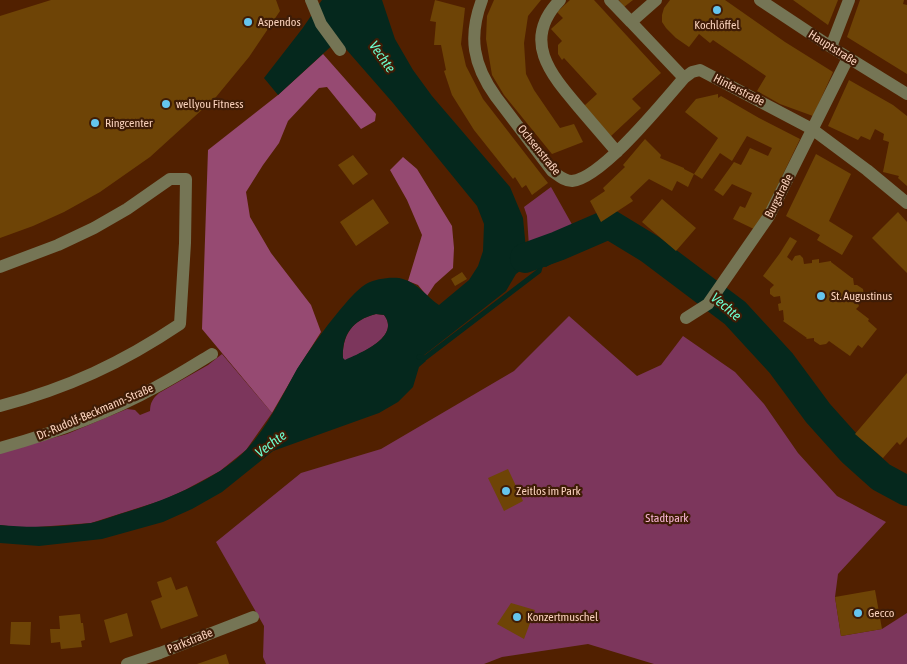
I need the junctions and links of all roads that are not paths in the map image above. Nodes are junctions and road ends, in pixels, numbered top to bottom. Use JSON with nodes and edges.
{"nodes":[{"id":1,"x":311,"y":0,"type":"edge"},
{"id":2,"x":482,"y":0,"type":"edge"},
{"id":3,"x":560,"y":0,"type":"edge"},
{"id":4,"x":610,"y":0,"type":"edge"},
{"id":5,"x":656,"y":0,"type":"edge"},
{"id":6,"x":760,"y":0,"type":"edge"},
{"id":7,"x":849,"y":0,"type":"edge"},
{"id":8,"x":631,"y":22,"type":"junction"},
{"id":9,"x":831,"y":48,"type":"junction"},
{"id":10,"x":340,"y":50,"type":"dead end"},
{"id":11,"x":848,"y":58,"type":"junction"},
{"id":12,"x":684,"y":78,"type":"junction"},
{"id":13,"x":907,"y":94,"type":"edge"},
{"id":14,"x":812,"y":129,"type":"junction"},
{"id":15,"x":617,"y":152,"type":"junction"},
{"id":16,"x":907,"y":203,"type":"edge"},
{"id":17,"x":0,"y":266,"type":"edge"},
{"id":18,"x":686,"y":318,"type":"dead end"},
{"id":19,"x":212,"y":354,"type":"dead end"},
{"id":20,"x":0,"y":406,"type":"edge"},
{"id":21,"x":0,"y":448,"type":"edge"},
{"id":22,"x":253,"y":617,"type":"dead end"},
{"id":23,"x":127,"y":664,"type":"edge"}],
"edges":[{"from":1,"to":10,"type":"street"},
{"from":2,"to":15,"type":"street","name":"Ochsenstraße"},
{"from":3,"to":15,"type":"street"},
{"from":4,"to":8,"type":"street"},
{"from":5,"to":8,"type":"street"},
{"from":6,"to":9,"type":"street","name":"Hauptstraße"},
{"from":7,"to":9,"type":"street"},
{"from":8,"to":12,"type":"street"},
{"from":9,"to":11,"type":"street","name":"Hauptstraße"},
{"from":11,"to":13,"type":"street","name":"Hauptstraße"},
{"from":11,"to":14,"type":"street","name":"Burgstraße"},
{"from":12,"to":14,"type":"street","name":"Hinterstraße"},
{"from":12,"to":15,"type":"street","name":"Ochsenstraße"},
{"from":14,"to":16,"type":"street"},
{"from":14,"to":18,"type":"street","name":"Burgstraße"},
{"from":17,"to":20,"type":"street"},
{"from":19,"to":21,"type":"street","name":"Dr.-Rudolf-Beckmann-Straße"},
{"from":22,"to":23,"type":"street","name":"Parkstraße"}]}
